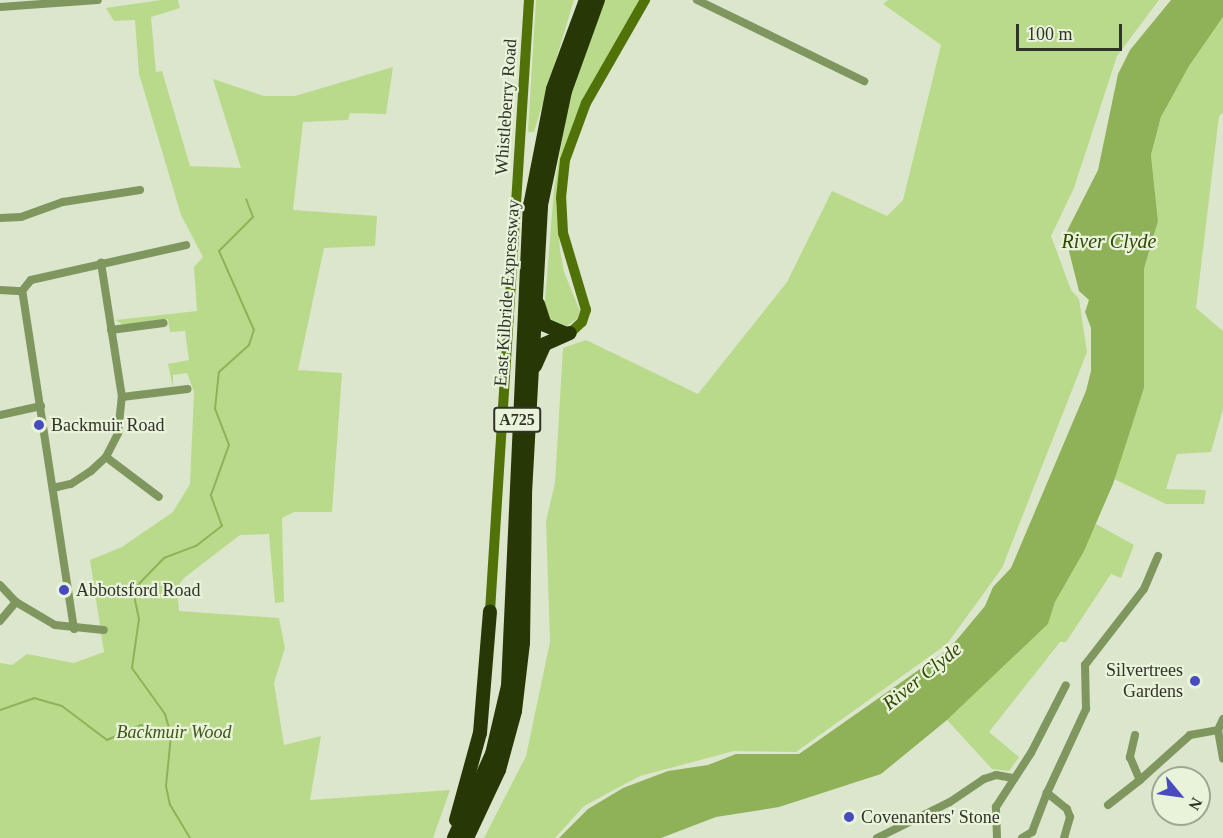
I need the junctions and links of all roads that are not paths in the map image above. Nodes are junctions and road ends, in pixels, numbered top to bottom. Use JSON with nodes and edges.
{"nodes":[{"id":1,"x":98,"y":0,"type":"edge"},
{"id":2,"x":529,"y":0,"type":"edge"},
{"id":3,"x":586,"y":0,"type":"edge"},
{"id":4,"x":598,"y":0,"type":"edge"},
{"id":5,"x":645,"y":0,"type":"edge"},
{"id":6,"x":697,"y":0,"type":"edge"},
{"id":7,"x":0,"y":7,"type":"edge"},
{"id":8,"x":864,"y":81,"type":"dead end"},
{"id":9,"x":140,"y":190,"type":"dead end"},
{"id":10,"x":0,"y":218,"type":"edge"},
{"id":11,"x":186,"y":245,"type":"dead end"},
{"id":12,"x":101,"y":263,"type":"junction"},
{"id":13,"x":0,"y":290,"type":"edge"},
{"id":14,"x":22,"y":291,"type":"junction"},
{"id":15,"x":535,"y":293,"type":"junction"},
{"id":16,"x":164,"y":322,"type":"dead end"},
{"id":17,"x":111,"y":330,"type":"junction"},
{"id":18,"x":568,"y":334,"type":"junction"},
{"id":19,"x":530,"y":374,"type":"junction"},
{"id":20,"x":188,"y":389,"type":"dead end"},
{"id":21,"x":122,"y":398,"type":"junction"},
{"id":22,"x":41,"y":406,"type":"junction"},
{"id":23,"x":0,"y":415,"type":"edge"},
{"id":24,"x":106,"y":457,"type":"junction"},
{"id":25,"x":53,"y":488,"type":"junction"},
{"id":26,"x":159,"y":497,"type":"dead end"},
{"id":27,"x":1158,"y":556,"type":"dead end"},
{"id":28,"x":0,"y":585,"type":"edge"},
{"id":29,"x":16,"y":602,"type":"junction"},
{"id":30,"x":490,"y":610,"type":"joint"},
{"id":31,"x":0,"y":621,"type":"edge"},
{"id":32,"x":74,"y":629,"type":"junction"},
{"id":33,"x":104,"y":630,"type":"dead end"},
{"id":34,"x":1066,"y":685,"type":"dead end"},
{"id":35,"x":1223,"y":719,"type":"edge"},
{"id":36,"x":1218,"y":730,"type":"junction"},
{"id":37,"x":1135,"y":735,"type":"dead end"},
{"id":38,"x":1223,"y":759,"type":"edge"},
{"id":39,"x":1013,"y":778,"type":"junction"},
{"id":40,"x":1140,"y":780,"type":"junction"},
{"id":41,"x":1047,"y":793,"type":"junction"},
{"id":42,"x":1108,"y":805,"type":"dead end"},
{"id":43,"x":448,"y":838,"type":"edge"},
{"id":44,"x":454,"y":838,"type":"edge"},
{"id":45,"x":467,"y":838,"type":"edge"},
{"id":46,"x":877,"y":838,"type":"edge"},
{"id":47,"x":996,"y":838,"type":"edge"},
{"id":48,"x":1022,"y":838,"type":"edge"},
{"id":49,"x":1064,"y":838,"type":"edge"}],
"edges":[{"from":1,"to":7,"type":"street"},
{"from":2,"to":30,"type":"main road","name":"Whistleberry Road"},
{"from":3,"to":44,"type":"highway","name":"East Kilbride Expressway","number":"A725"},
{"from":4,"to":15,"type":"highway","name":"East Kilbride Expressway","number":"A725"},
{"from":5,"to":18,"type":"main road"},
{"from":6,"to":8,"type":"street"},
{"from":9,"to":10,"type":"street"},
{"from":11,"to":12,"type":"street"},
{"from":12,"to":14,"type":"street"},
{"from":12,"to":17,"type":"street"},
{"from":13,"to":14,"type":"street"},
{"from":14,"to":22,"type":"street"},
{"from":15,"to":18,"type":"highway"},
{"from":15,"to":19,"type":"highway","name":"East Kilbride Expressway","number":"A725"},
{"from":16,"to":17,"type":"street"},
{"from":17,"to":21,"type":"street"},
{"from":18,"to":19,"type":"highway"},
{"from":19,"to":45,"type":"highway","name":"East Kilbride Expressway","number":"A725"},
{"from":20,"to":21,"type":"street"},
{"from":21,"to":24,"type":"street"},
{"from":22,"to":23,"type":"street"},
{"from":22,"to":25,"type":"street"},
{"from":24,"to":25,"type":"street"},
{"from":24,"to":26,"type":"street"},
{"from":25,"to":32,"type":"street"},
{"from":27,"to":41,"type":"street"},
{"from":28,"to":29,"type":"street"},
{"from":29,"to":31,"type":"street"},
{"from":29,"to":32,"type":"street"},
{"from":30,"to":43,"type":"highway"},
{"from":32,"to":33,"type":"street"},
{"from":34,"to":39,"type":"street"},
{"from":35,"to":36,"type":"street"},
{"from":36,"to":38,"type":"street"},
{"from":36,"to":40,"type":"street"},
{"from":37,"to":40,"type":"street"},
{"from":39,"to":46,"type":"street"},
{"from":39,"to":47,"type":"street"},
{"from":40,"to":42,"type":"street"},
{"from":41,"to":48,"type":"street"},
{"from":41,"to":49,"type":"street"}]}
